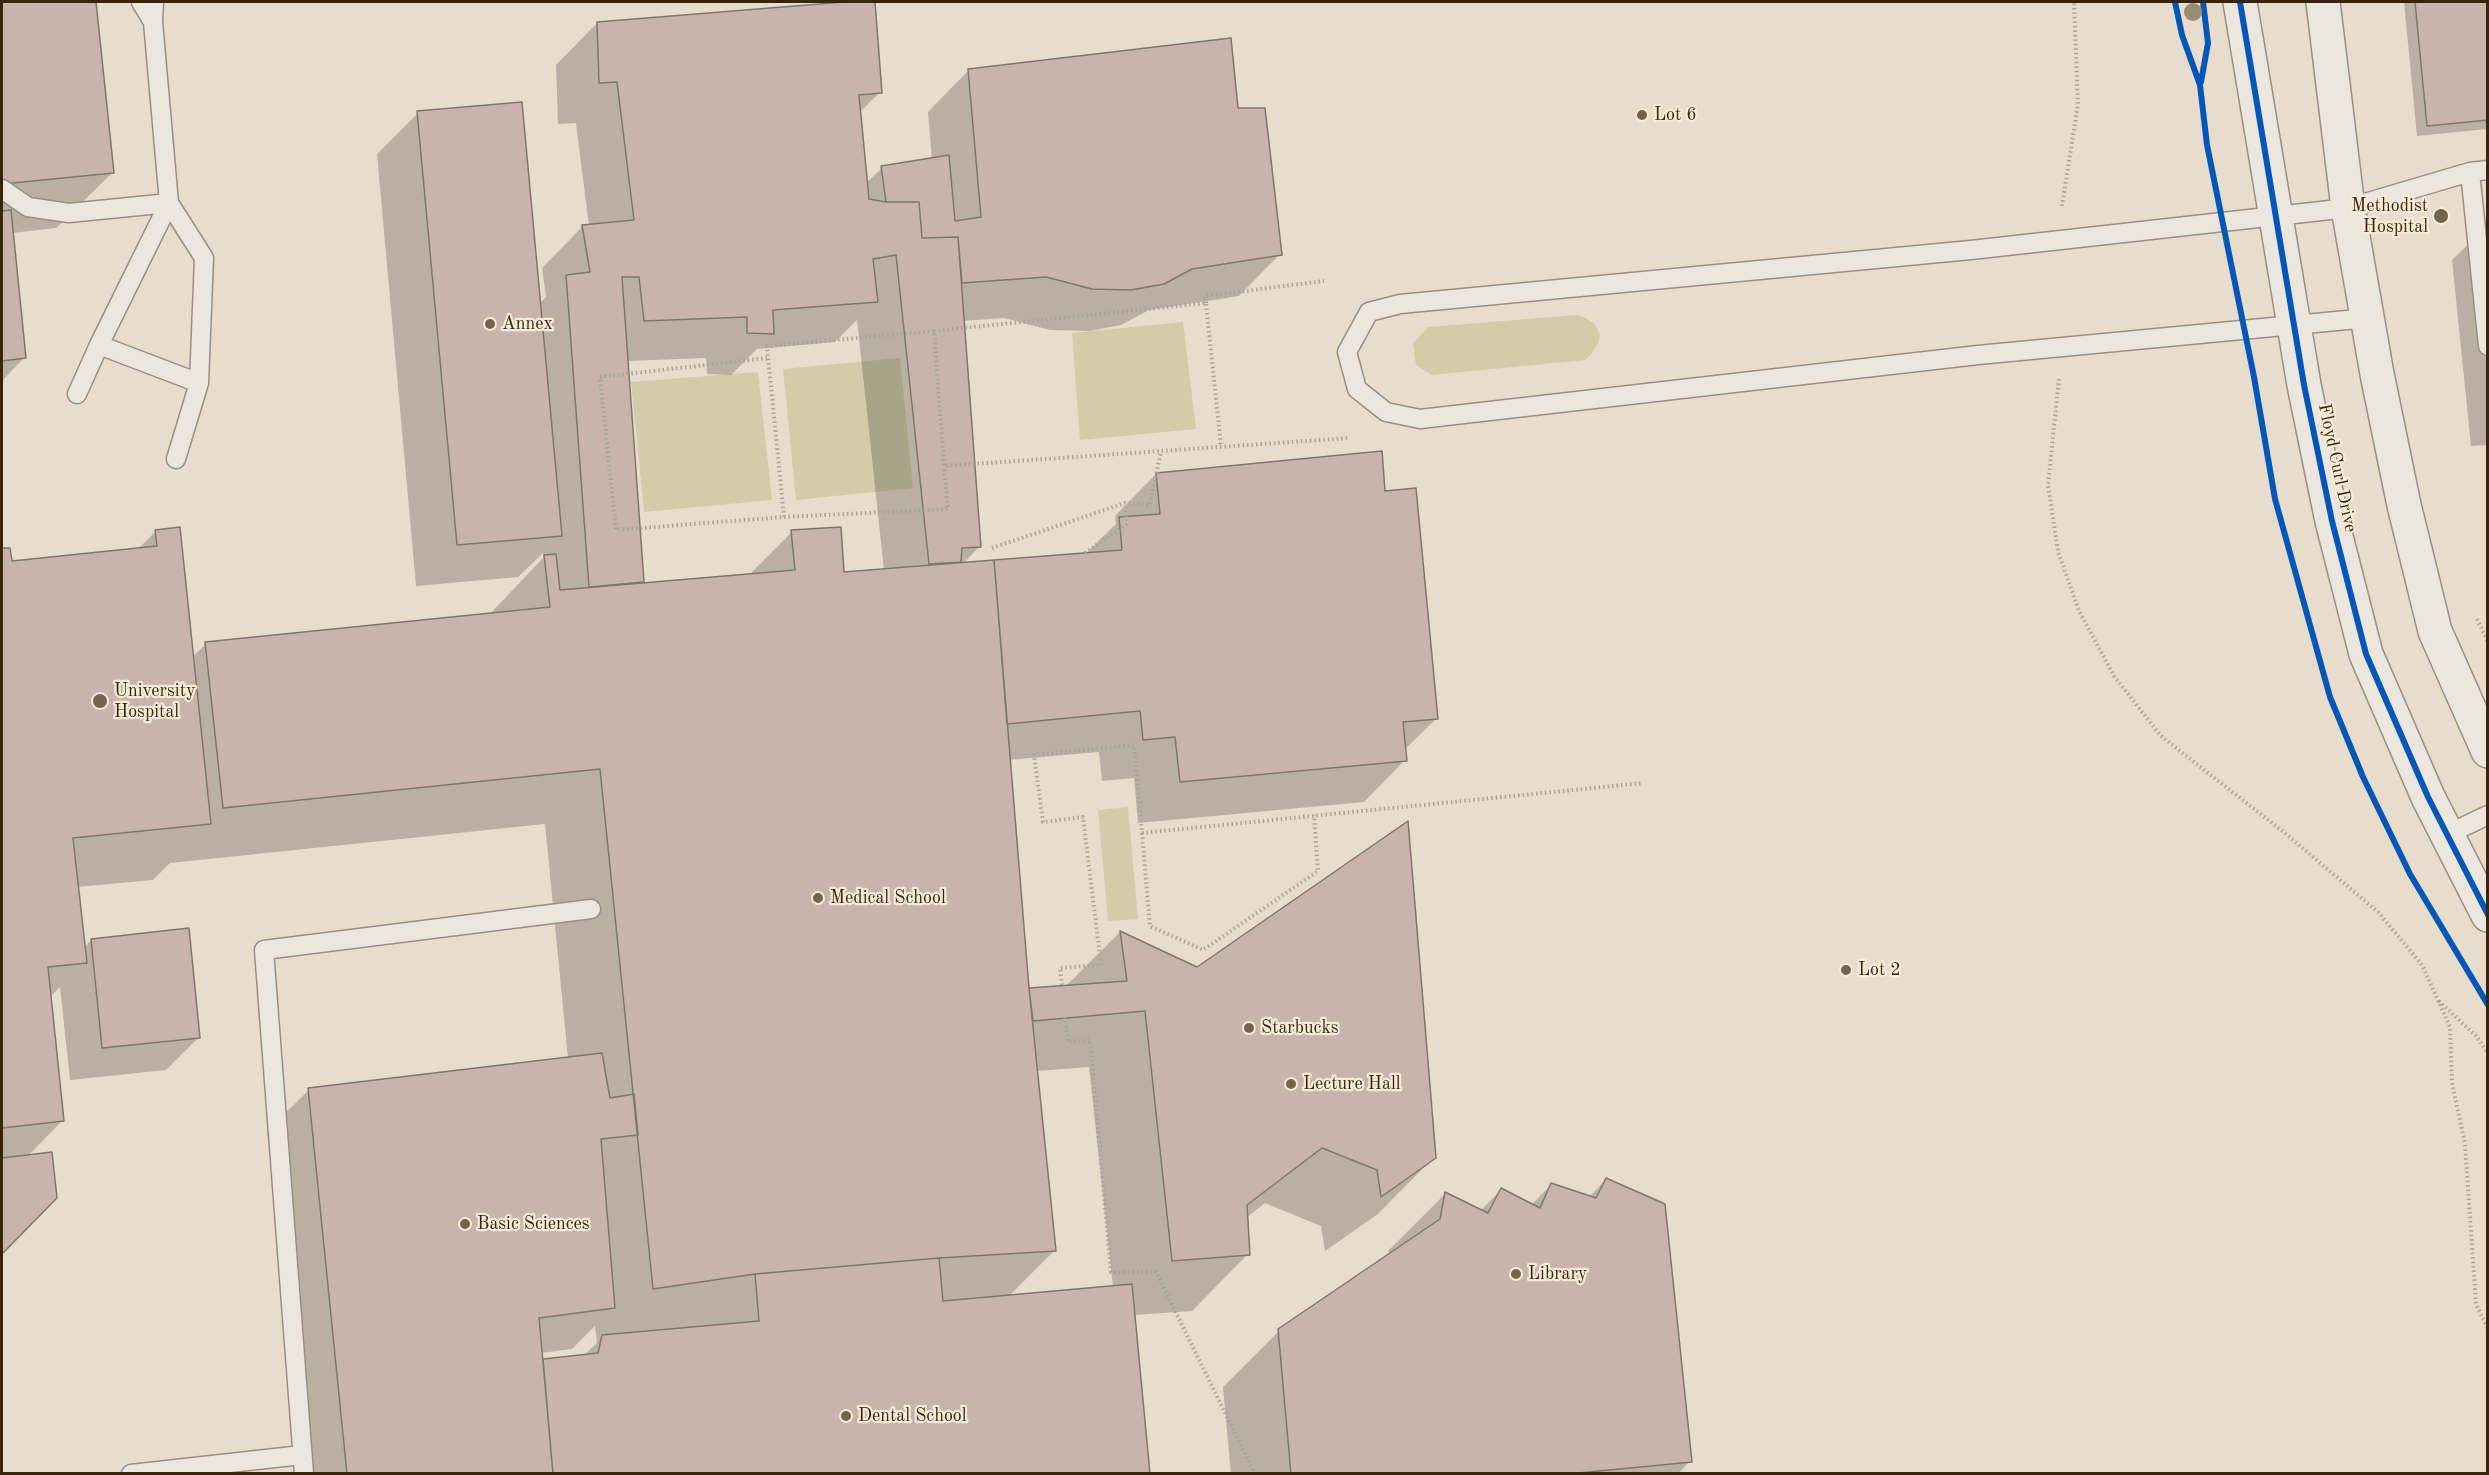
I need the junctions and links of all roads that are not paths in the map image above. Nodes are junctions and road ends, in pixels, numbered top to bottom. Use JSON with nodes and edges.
{"nodes":[{"id":1,"x":141,"y":2,"type":"edge"},
{"id":2,"x":154,"y":2,"type":"edge"},
{"id":3,"x":2240,"y":2,"type":"edge"},
{"id":4,"x":2323,"y":2,"type":"edge"},
{"id":5,"x":153,"y":22,"type":"junction"},
{"id":6,"x":2479,"y":171,"type":"edge"},
{"id":7,"x":2,"y":189,"type":"edge"},
{"id":8,"x":169,"y":203,"type":"junction"},
{"id":9,"x":2348,"y":208,"type":"junction"},
{"id":10,"x":2276,"y":217,"type":"junction"},
{"id":11,"x":2368,"y":318,"type":"junction"},
{"id":12,"x":2295,"y":325,"type":"junction"},
{"id":13,"x":99,"y":345,"type":"junction"},
{"id":14,"x":2487,"y":346,"type":"edge"},
{"id":15,"x":199,"y":382,"type":"junction"},
{"id":16,"x":77,"y":394,"type":"dead end"},
{"id":17,"x":176,"y":459,"type":"dead end"},
{"id":18,"x":2487,"y":751,"type":"edge"},
{"id":19,"x":2487,"y":815,"type":"edge"},
{"id":20,"x":2446,"y":835,"type":"junction"},
{"id":21,"x":2486,"y":908,"type":"edge"},
{"id":22,"x":591,"y":909,"type":"dead end"},
{"id":23,"x":303,"y":1464,"type":"edge"},
{"id":24,"x":130,"y":1473,"type":"edge"}],
"edges":[{"from":1,"to":5,"type":"lane"},
{"from":2,"to":5,"type":"lane"},
{"from":3,"to":10,"type":"street","name":"Floyd Curl Drive"},
{"from":4,"to":9,"type":"street"},
{"from":5,"to":8,"type":"lane"},
{"from":6,"to":9,"type":"lane"},
{"from":6,"to":14,"type":"lane"},
{"from":7,"to":8,"type":"lane"},
{"from":8,"to":13,"type":"lane"},
{"from":8,"to":15,"type":"lane"},
{"from":9,"to":10,"type":"lane"},
{"from":9,"to":11,"type":"street"},
{"from":10,"to":12,"type":"street","name":"Floyd Curl Drive"},
{"from":10,"to":12,"type":"lane"},
{"from":11,"to":12,"type":"lane"},
{"from":11,"to":18,"type":"street"},
{"from":12,"to":20,"type":"street","name":"Floyd Curl Drive"},
{"from":13,"to":15,"type":"lane"},
{"from":13,"to":16,"type":"lane"},
{"from":15,"to":17,"type":"lane"},
{"from":19,"to":20,"type":"lane"},
{"from":20,"to":21,"type":"street","name":"Floyd Curl Drive"},
{"from":22,"to":23,"type":"lane"},
{"from":23,"to":24,"type":"lane"}]}
